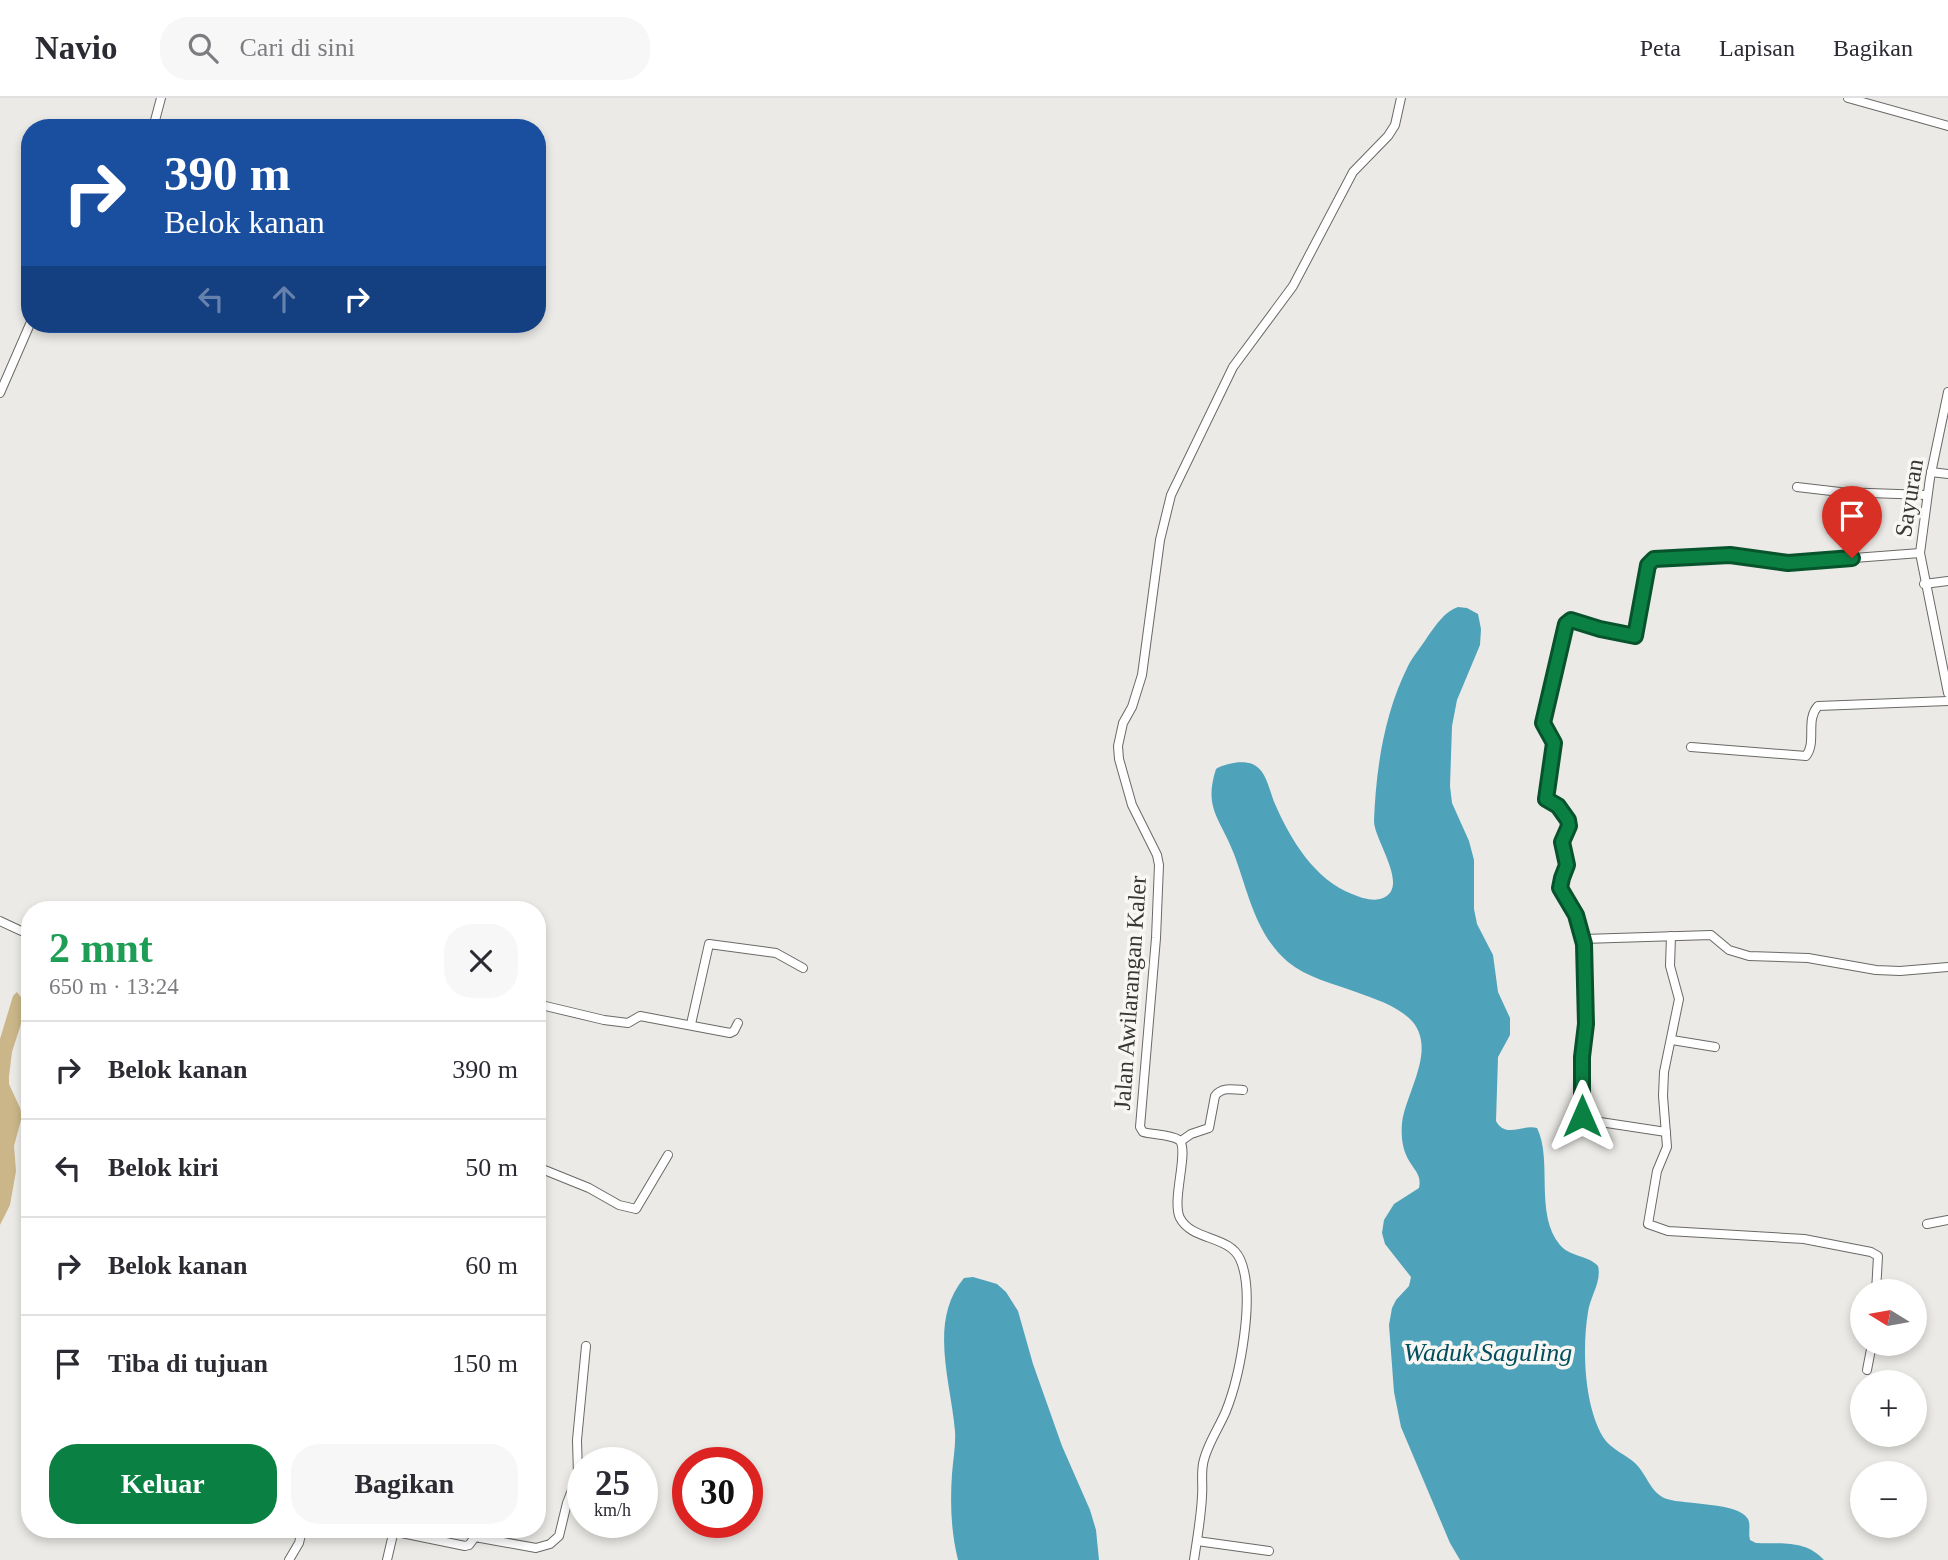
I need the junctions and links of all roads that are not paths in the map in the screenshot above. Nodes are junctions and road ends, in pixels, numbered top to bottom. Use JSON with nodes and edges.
{"nodes":[{"id":1,"x":161,"y":98,"type":"edge"},
{"id":2,"x":1401,"y":98,"type":"edge"},
{"id":3,"x":1849,"y":98,"type":"edge"},
{"id":4,"x":155,"y":119,"type":"edge"},
{"id":5,"x":1948,"y":126,"type":"edge"},
{"id":6,"x":26,"y":333,"type":"edge"},
{"id":7,"x":1948,"y":392,"type":"edge"},
{"id":8,"x":0,"y":393,"type":"edge"},
{"id":9,"x":1931,"y":472,"type":"junction"},
{"id":10,"x":1948,"y":474,"type":"edge"},
{"id":11,"x":1797,"y":487,"type":"dead end"},
{"id":12,"x":1927,"y":495,"type":"junction"},
{"id":13,"x":1920,"y":553,"type":"junction"},
{"id":14,"x":1948,"y":581,"type":"edge"},
{"id":15,"x":1924,"y":584,"type":"junction"},
{"id":16,"x":1943,"y":653,"type":"edge"},
{"id":17,"x":1948,"y":693,"type":"edge"},
{"id":18,"x":1948,"y":701,"type":"edge"},
{"id":19,"x":1691,"y":747,"type":"dead end"},
{"id":20,"x":0,"y":921,"type":"edge"},
{"id":21,"x":21,"y":931,"type":"edge"},
{"id":22,"x":1671,"y":936,"type":"junction"},
{"id":23,"x":1583,"y":939,"type":"junction"},
{"id":24,"x":1948,"y":967,"type":"edge"},
{"id":25,"x":803,"y":968,"type":"dead end"},
{"id":26,"x":546,"y":1006,"type":"edge"},
{"id":27,"x":738,"y":1023,"type":"dead end"},
{"id":28,"x":691,"y":1024,"type":"junction"},
{"id":29,"x":1672,"y":1040,"type":"junction"},
{"id":30,"x":1715,"y":1047,"type":"dead end"},
{"id":31,"x":1243,"y":1090,"type":"dead end"},
{"id":32,"x":1666,"y":1132,"type":"junction"},
{"id":33,"x":1181,"y":1142,"type":"junction"},
{"id":34,"x":668,"y":1155,"type":"dead end"},
{"id":35,"x":546,"y":1171,"type":"edge"},
{"id":36,"x":1948,"y":1220,"type":"edge"},
{"id":37,"x":1927,"y":1224,"type":"dead end"},
{"id":38,"x":1876,"y":1279,"type":"edge"},
{"id":39,"x":586,"y":1346,"type":"dead end"},
{"id":40,"x":1870,"y":1356,"type":"edge"},
{"id":41,"x":1867,"y":1370,"type":"dead end"},
{"id":42,"x":301,"y":1538,"type":"edge"},
{"id":43,"x":390,"y":1538,"type":"edge"},
{"id":44,"x":428,"y":1538,"type":"edge"},
{"id":45,"x":474,"y":1538,"type":"edge"},
{"id":46,"x":480,"y":1538,"type":"edge"},
{"id":47,"x":1197,"y":1541,"type":"junction"},
{"id":48,"x":1269,"y":1551,"type":"dead end"},
{"id":49,"x":289,"y":1560,"type":"edge"},
{"id":50,"x":387,"y":1560,"type":"edge"},
{"id":51,"x":1194,"y":1560,"type":"edge"}],
"edges":[{"from":1,"to":4,"type":"street"},
{"from":2,"to":33,"type":"street","name":"Jalan Awilarangan Kaler"},
{"from":3,"to":5,"type":"street"},
{"from":6,"to":8,"type":"street"},
{"from":7,"to":9,"type":"street","name":"Sayuran"},
{"from":9,"to":10,"type":"street"},
{"from":9,"to":12,"type":"street","name":"Sayuran"},
{"from":11,"to":12,"type":"street"},
{"from":12,"to":13,"type":"street","name":"Sayuran"},
{"from":13,"to":15,"type":"street","name":"Sayuran"},
{"from":13,"to":23,"type":"street"},
{"from":14,"to":15,"type":"street"},
{"from":15,"to":16,"type":"street","name":"Sayuran"},
{"from":16,"to":17,"type":"street","name":"Sayuran"},
{"from":18,"to":19,"type":"street"},
{"from":20,"to":21,"type":"street"},
{"from":22,"to":23,"type":"street"},
{"from":22,"to":24,"type":"street"},
{"from":22,"to":29,"type":"street"},
{"from":23,"to":32,"type":"street"},
{"from":25,"to":28,"type":"street"},
{"from":26,"to":28,"type":"street"},
{"from":27,"to":28,"type":"street"},
{"from":29,"to":30,"type":"street"},
{"from":29,"to":32,"type":"street"},
{"from":31,"to":33,"type":"street"},
{"from":32,"to":38,"type":"street"},
{"from":33,"to":47,"type":"street"},
{"from":34,"to":35,"type":"street"},
{"from":36,"to":37,"type":"street"},
{"from":39,"to":46,"type":"street"},
{"from":40,"to":41,"type":"street"},
{"from":42,"to":49,"type":"street"},
{"from":43,"to":50,"type":"street"},
{"from":44,"to":45,"type":"street"},
{"from":47,"to":48,"type":"street"},
{"from":47,"to":51,"type":"street"}]}
